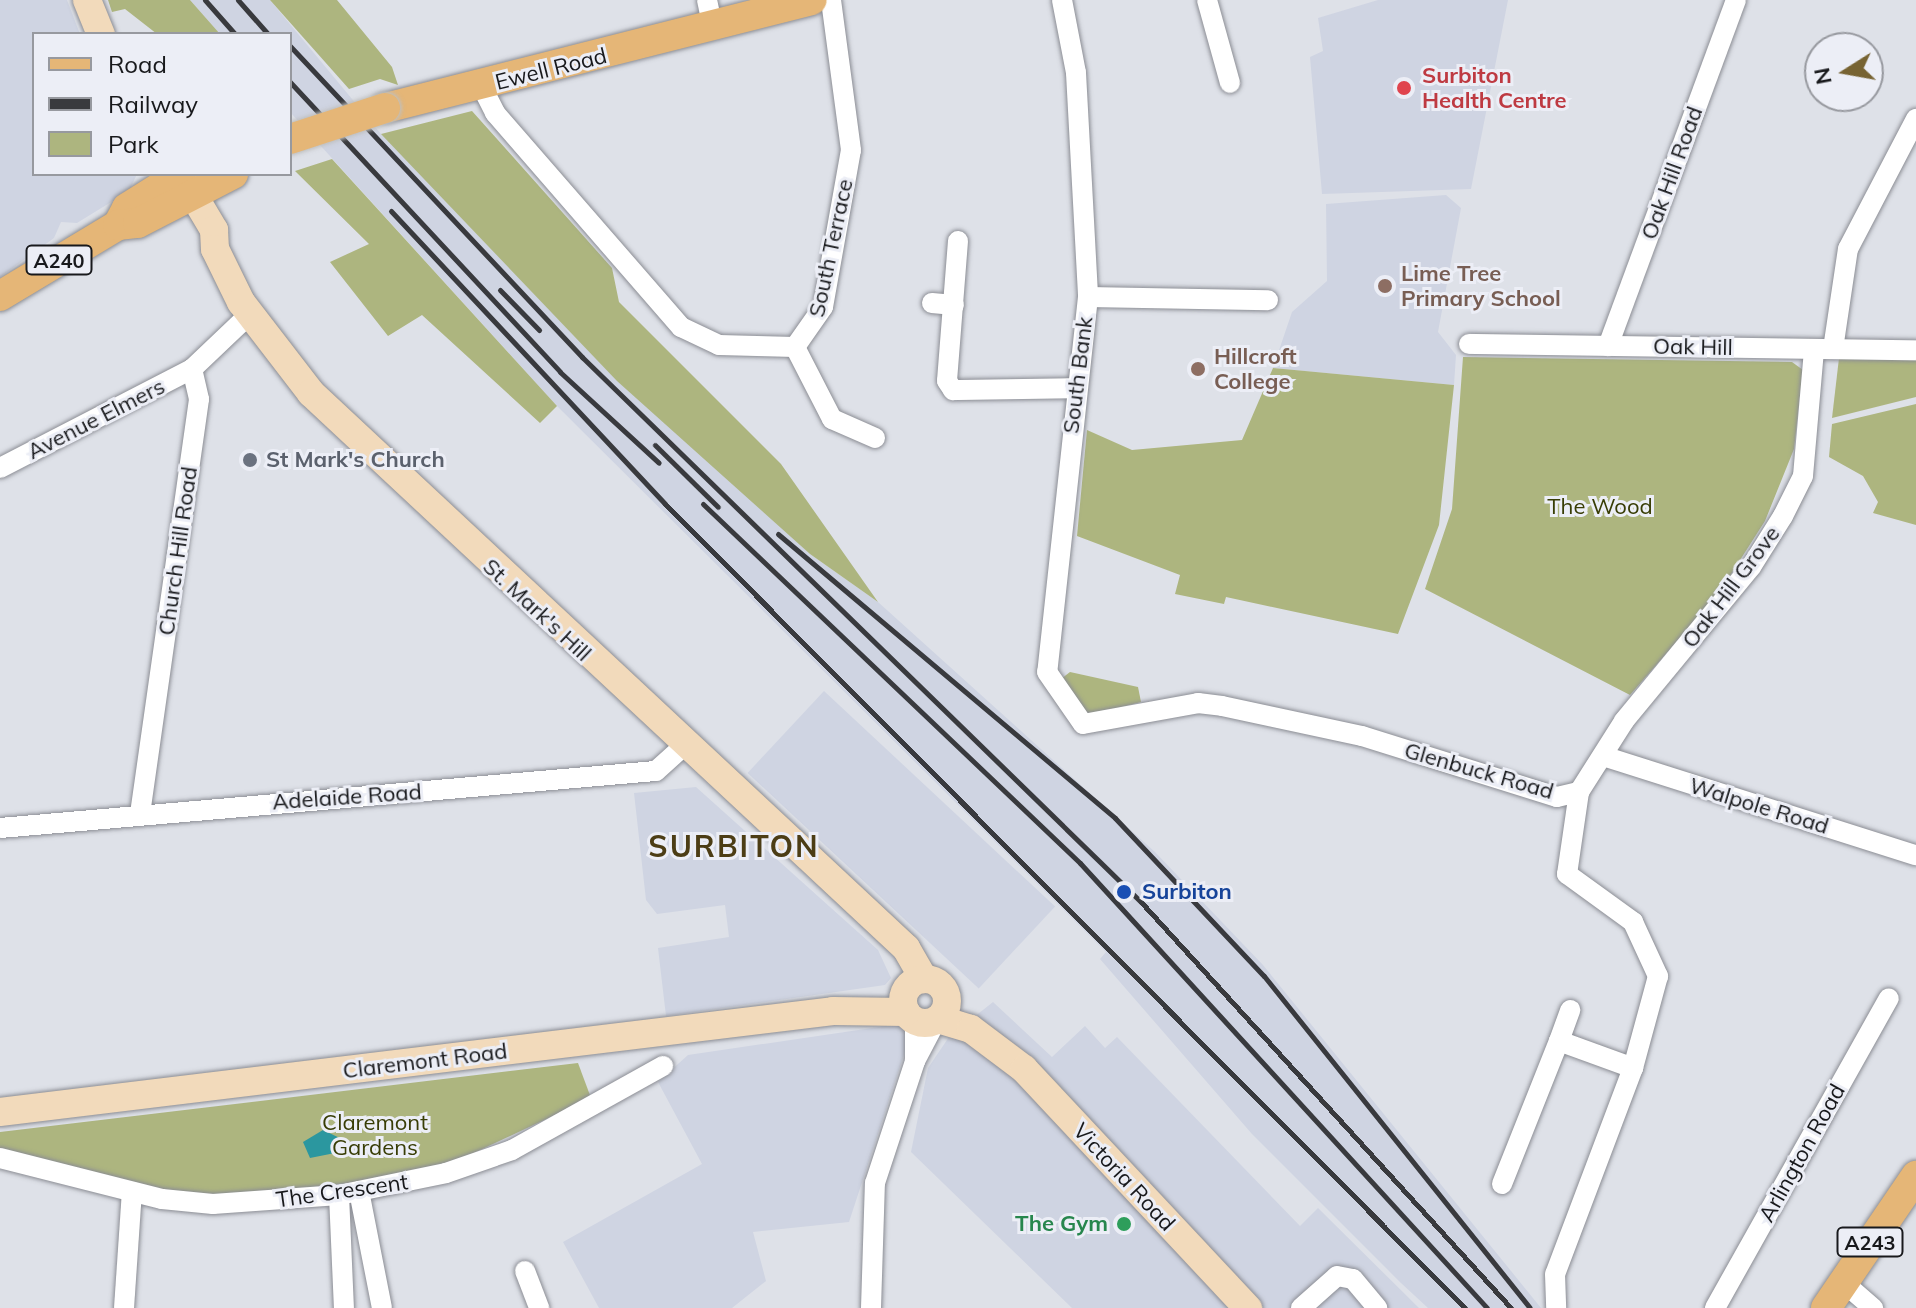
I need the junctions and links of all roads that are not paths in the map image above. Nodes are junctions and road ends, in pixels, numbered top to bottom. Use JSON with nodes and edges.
{"nodes":[{"id":1,"x":87,"y":0,"type":"edge"},
{"id":2,"x":812,"y":0,"type":"edge"},
{"id":3,"x":831,"y":0,"type":"edge"},
{"id":4,"x":1062,"y":0,"type":"edge"},
{"id":5,"x":1207,"y":0,"type":"edge"},
{"id":6,"x":1736,"y":0,"type":"edge"},
{"id":7,"x":710,"y":14,"type":"edge"},
{"id":8,"x":100,"y":32,"type":"edge"},
{"id":9,"x":1230,"y":83,"type":"dead end"},
{"id":10,"x":482,"y":87,"type":"junction"},
{"id":11,"x":1916,"y":119,"type":"edge"},
{"id":12,"x":292,"y":138,"type":"edge"},
{"id":13,"x":220,"y":176,"type":"edge"},
{"id":14,"x":176,"y":183,"type":"edge"},
{"id":15,"x":958,"y":241,"type":"dead end"},
{"id":16,"x":0,"y":296,"type":"edge"},
{"id":17,"x":1088,"y":297,"type":"junction"},
{"id":18,"x":1268,"y":300,"type":"dead end"},
{"id":19,"x":932,"y":303,"type":"dead end"},
{"id":20,"x":954,"y":305,"type":"junction"},
{"id":21,"x":249,"y":315,"type":"junction"},
{"id":22,"x":1469,"y":344,"type":"dead end"},
{"id":23,"x":1608,"y":346,"type":"junction"},
{"id":24,"x":795,"y":347,"type":"junction"},
{"id":25,"x":1824,"y":349,"type":"junction"},
{"id":26,"x":1916,"y":350,"type":"edge"},
{"id":27,"x":192,"y":369,"type":"junction"},
{"id":28,"x":1077,"y":388,"type":"junction"},
{"id":29,"x":875,"y":438,"type":"dead end"},
{"id":30,"x":0,"y":468,"type":"edge"},
{"id":31,"x":1096,"y":726,"type":"joint"},
{"id":32,"x":683,"y":747,"type":"junction"},
{"id":33,"x":1603,"y":756,"type":"junction"},
{"id":34,"x":1579,"y":792,"type":"junction"},
{"id":35,"x":140,"y":814,"type":"junction"},
{"id":36,"x":0,"y":828,"type":"edge"},
{"id":37,"x":1916,"y":855,"type":"edge"},
{"id":38,"x":1889,"y":998,"type":"dead end"},
{"id":39,"x":922,"y":1003,"type":"junction"},
{"id":40,"x":1570,"y":1010,"type":"dead end"},
{"id":41,"x":1559,"y":1041,"type":"junction"},
{"id":42,"x":663,"y":1066,"type":"dead end"},
{"id":43,"x":1633,"y":1068,"type":"junction"},
{"id":44,"x":0,"y":1112,"type":"edge"},
{"id":45,"x":0,"y":1158,"type":"edge"},
{"id":46,"x":1916,"y":1176,"type":"edge"},
{"id":47,"x":1502,"y":1184,"type":"dead end"},
{"id":48,"x":132,"y":1192,"type":"junction"},
{"id":49,"x":349,"y":1193,"type":"junction"},
{"id":50,"x":525,"y":1271,"type":"dead end"},
{"id":51,"x":1843,"y":1282,"type":"junction"},
{"id":52,"x":124,"y":1308,"type":"edge"},
{"id":53,"x":344,"y":1308,"type":"edge"},
{"id":54,"x":382,"y":1308,"type":"edge"},
{"id":55,"x":539,"y":1308,"type":"edge"},
{"id":56,"x":871,"y":1308,"type":"edge"},
{"id":57,"x":1248,"y":1308,"type":"edge"},
{"id":58,"x":1301,"y":1308,"type":"edge"},
{"id":59,"x":1377,"y":1308,"type":"edge"},
{"id":60,"x":1556,"y":1308,"type":"edge"},
{"id":61,"x":1715,"y":1308,"type":"edge"},
{"id":62,"x":1826,"y":1308,"type":"edge"},
{"id":63,"x":1873,"y":1308,"type":"edge"}],
"edges":[{"from":1,"to":8,"type":"main road"},
{"from":2,"to":7,"type":"main road","name":"Ewell Road"},
{"from":3,"to":24,"type":"street","name":"South Terrace"},
{"from":4,"to":17,"type":"street","name":"South Bank"},
{"from":5,"to":9,"type":"street"},
{"from":6,"to":23,"type":"street","name":"Oak Hill Road"},
{"from":7,"to":10,"type":"main road","name":"Ewell Road"},
{"from":10,"to":12,"type":"main road","name":"Ewell Road","bridge":true},
{"from":10,"to":24,"type":"street"},
{"from":11,"to":25,"type":"street","name":"Oak Hill Grove"},
{"from":13,"to":14,"type":"main road","number":"A240"},
{"from":14,"to":16,"type":"main road","number":"A240"},
{"from":14,"to":21,"type":"main road","name":"St. Mark's Hill"},
{"from":15,"to":20,"type":"street"},
{"from":17,"to":18,"type":"street"},
{"from":17,"to":28,"type":"street","name":"South Bank"},
{"from":19,"to":20,"type":"street"},
{"from":20,"to":28,"type":"street"},
{"from":21,"to":27,"type":"street"},
{"from":21,"to":32,"type":"main road","name":"St. Mark's Hill"},
{"from":22,"to":23,"type":"street","name":"Oak Hill"},
{"from":23,"to":25,"type":"street","name":"Oak Hill"},
{"from":24,"to":29,"type":"street"},
{"from":25,"to":26,"type":"street","name":"Oak Hill"},
{"from":25,"to":33,"type":"street","name":"Oak Hill Grove"},
{"from":27,"to":30,"type":"street","name":"Avenue Elmers"},
{"from":27,"to":35,"type":"street","name":"Church Hill Road"},
{"from":28,"to":31,"type":"street","name":"South Bank"},
{"from":31,"to":34,"type":"street","name":"Glenbuck Road"},
{"from":32,"to":35,"type":"street","name":"Adelaide Road"},
{"from":32,"to":39,"type":"main road","name":"St. Mark's Hill"},
{"from":33,"to":34,"type":"street","name":"Oak Hill Grove"},
{"from":33,"to":37,"type":"street","name":"Walpole Road"},
{"from":34,"to":43,"type":"street","name":"Glenbuck Road"},
{"from":35,"to":36,"type":"street","name":"Adelaide Road"},
{"from":38,"to":61,"type":"street","name":"Arlington Road"},
{"from":39,"to":44,"type":"main road","name":"Claremont Road"},
{"from":39,"to":56,"type":"street"},
{"from":39,"to":57,"type":"main road","name":"Victoria Road"},
{"from":40,"to":41,"type":"street"},
{"from":41,"to":43,"type":"street"},
{"from":41,"to":47,"type":"street"},
{"from":42,"to":49,"type":"street","name":"The Crescent"},
{"from":43,"to":60,"type":"street","name":"Glenbuck Road"},
{"from":45,"to":48,"type":"street","name":"The Crescent"},
{"from":46,"to":51,"type":"main road","number":"A243"},
{"from":48,"to":49,"type":"street","name":"The Crescent"},
{"from":48,"to":52,"type":"street"},
{"from":49,"to":53,"type":"street"},
{"from":49,"to":54,"type":"street"},
{"from":50,"to":55,"type":"street"},
{"from":51,"to":62,"type":"main road","number":"A243"},
{"from":51,"to":63,"type":"street"},
{"from":58,"to":59,"type":"street"}]}
